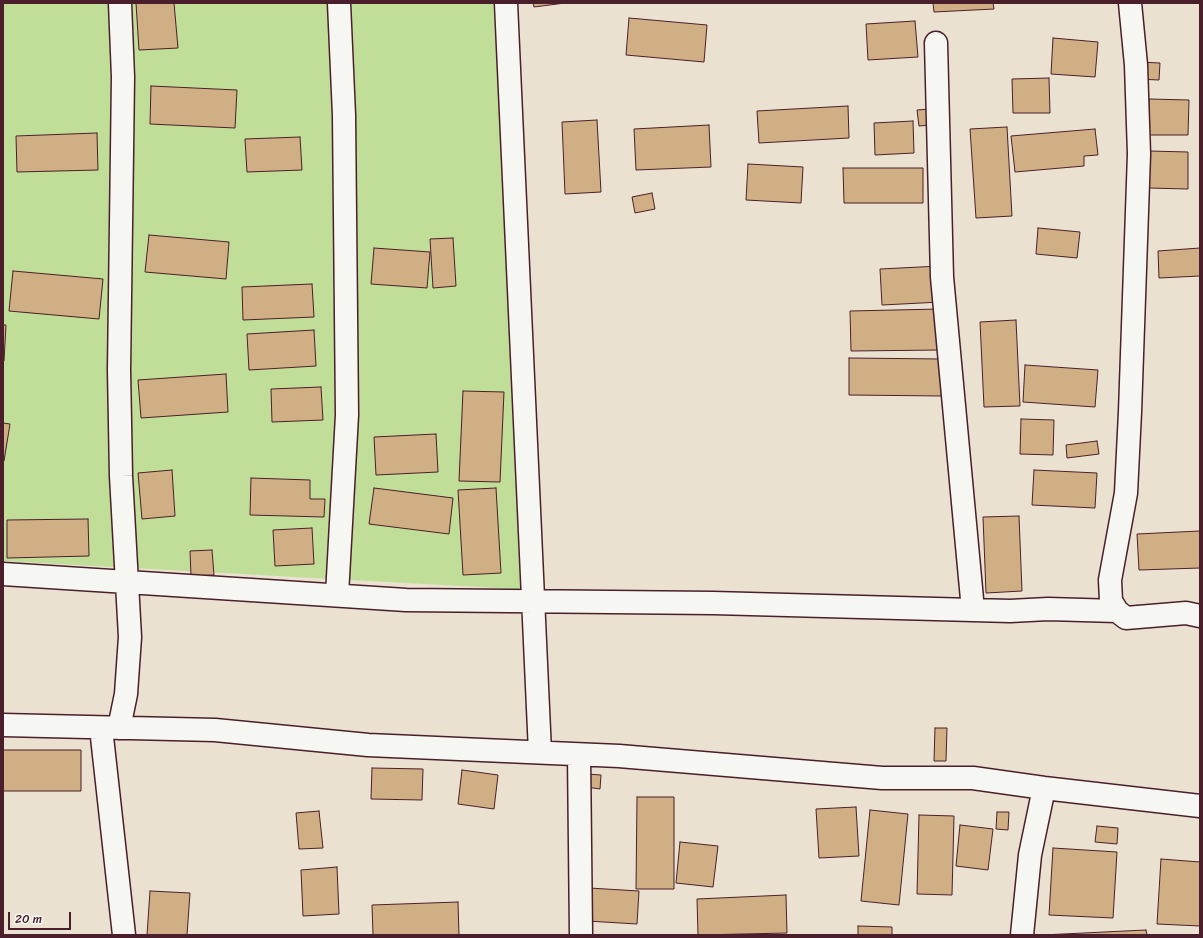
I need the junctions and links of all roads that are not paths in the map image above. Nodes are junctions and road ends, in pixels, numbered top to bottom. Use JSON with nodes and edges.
{"nodes":[{"id":1,"x":120,"y":3,"type":"edge"},
{"id":2,"x":339,"y":3,"type":"edge"},
{"id":3,"x":506,"y":3,"type":"edge"},
{"id":4,"x":1130,"y":3,"type":"edge"},
{"id":5,"x":936,"y":43,"type":"dead end"},
{"id":6,"x":3,"y":574,"type":"edge"},
{"id":7,"x":126,"y":582,"type":"junction"},
{"id":8,"x":337,"y":596,"type":"junction"},
{"id":9,"x":533,"y":602,"type":"junction"},
{"id":10,"x":973,"y":610,"type":"junction"},
{"id":11,"x":1117,"y":611,"type":"junction"},
{"id":12,"x":1200,"y":616,"type":"edge"},
{"id":13,"x":3,"y":725,"type":"edge"},
{"id":14,"x":110,"y":728,"type":"junction"},
{"id":15,"x":540,"y":752,"type":"junction"},
{"id":16,"x":579,"y":755,"type":"junction"},
{"id":17,"x":1044,"y":788,"type":"junction"},
{"id":18,"x":1200,"y":806,"type":"edge"},
{"id":19,"x":124,"y":935,"type":"edge"},
{"id":20,"x":580,"y":935,"type":"edge"},
{"id":21,"x":1022,"y":935,"type":"edge"}],
"edges":[{"from":1,"to":7,"type":"street"},
{"from":2,"to":8,"type":"street"},
{"from":3,"to":9,"type":"street"},
{"from":4,"to":11,"type":"street"},
{"from":5,"to":10,"type":"street"},
{"from":6,"to":7,"type":"street"},
{"from":7,"to":8,"type":"street"},
{"from":7,"to":14,"type":"street"},
{"from":8,"to":9,"type":"street"},
{"from":9,"to":10,"type":"street"},
{"from":9,"to":15,"type":"street"},
{"from":10,"to":11,"type":"street"},
{"from":11,"to":12,"type":"street"},
{"from":13,"to":14,"type":"street"},
{"from":14,"to":15,"type":"street"},
{"from":14,"to":19,"type":"street"},
{"from":15,"to":16,"type":"street"},
{"from":16,"to":17,"type":"street"},
{"from":16,"to":20,"type":"street"},
{"from":17,"to":18,"type":"street"},
{"from":17,"to":21,"type":"street"}]}
